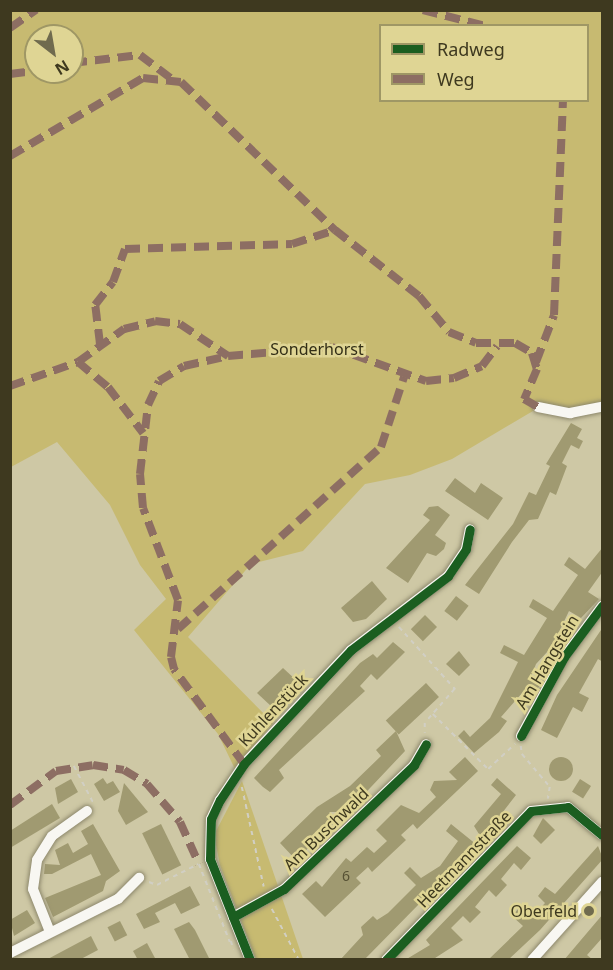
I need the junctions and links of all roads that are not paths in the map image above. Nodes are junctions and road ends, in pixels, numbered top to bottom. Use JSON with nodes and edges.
{"nodes":[{"id":1,"x":538,"y":407,"type":"dead end"},
{"id":2,"x":603,"y":407,"type":"edge"},
{"id":3,"x":470,"y":529,"type":"dead end"},
{"id":4,"x":603,"y":606,"type":"edge"},
{"id":5,"x":521,"y":736,"type":"dead end"},
{"id":6,"x":426,"y":744,"type":"road end"},
{"id":7,"x":87,"y":811,"type":"road end"},
{"id":8,"x":603,"y":835,"type":"edge"},
{"id":9,"x":139,"y":878,"type":"road end"},
{"id":10,"x":603,"y":882,"type":"edge"},
{"id":11,"x":233,"y":917,"type":"junction"},
{"id":12,"x":50,"y":932,"type":"junction"},
{"id":13,"x":10,"y":953,"type":"edge"},
{"id":14,"x":536,"y":958,"type":"edge"},
{"id":15,"x":250,"y":960,"type":"edge"},
{"id":16,"x":386,"y":960,"type":"edge"}],
"edges":[{"from":1,"to":2,"type":"street"},
{"from":3,"to":11,"type":"street","name":"Kuhlenstück"},
{"from":4,"to":5,"type":"street","name":"Am Hangstein"},
{"from":6,"to":11,"type":"street","name":"Am Buschwald"},
{"from":7,"to":12,"type":"street"},
{"from":8,"to":16,"type":"street","name":"Heetmannstraße"},
{"from":9,"to":12,"type":"street"},
{"from":10,"to":14,"type":"street"},
{"from":11,"to":15,"type":"street","name":"Kuhlenstück"},
{"from":12,"to":13,"type":"street"}]}
